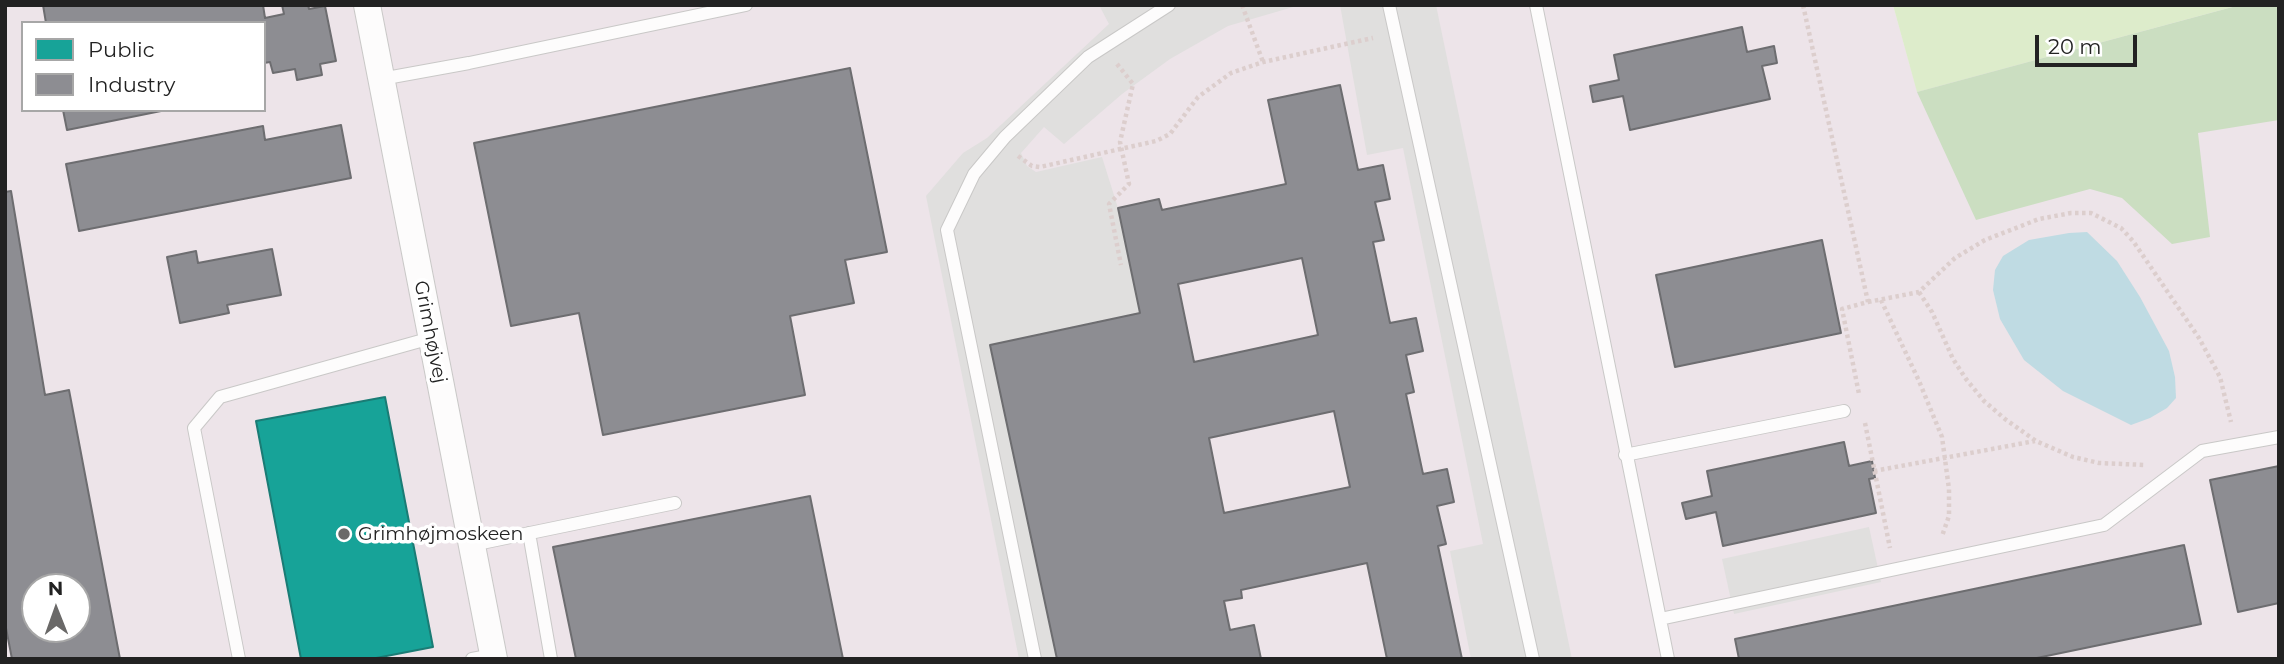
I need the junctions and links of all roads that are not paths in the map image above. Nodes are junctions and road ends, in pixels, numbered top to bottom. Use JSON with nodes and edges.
{"nodes":[{"id":1,"x":367,"y":5,"type":"edge"},
{"id":2,"x":747,"y":5,"type":"edge"},
{"id":3,"x":1169,"y":5,"type":"edge"},
{"id":4,"x":1389,"y":5,"type":"edge"},
{"id":5,"x":1536,"y":5,"type":"edge"},
{"id":6,"x":381,"y":79,"type":"junction"},
{"id":7,"x":431,"y":338,"type":"junction"},
{"id":8,"x":1844,"y":411,"type":"dead end"},
{"id":9,"x":2279,"y":437,"type":"edge"},
{"id":10,"x":1625,"y":455,"type":"junction"},
{"id":11,"x":675,"y":503,"type":"dead end"},
{"id":12,"x":529,"y":533,"type":"junction"},
{"id":13,"x":472,"y":545,"type":"junction"},
{"id":14,"x":1660,"y":620,"type":"junction"},
{"id":15,"x":486,"y":657,"type":"edge"},
{"id":16,"x":239,"y":659,"type":"edge"},
{"id":17,"x":551,"y":659,"type":"edge"},
{"id":18,"x":1035,"y":659,"type":"edge"},
{"id":19,"x":1533,"y":659,"type":"edge"},
{"id":20,"x":1668,"y":659,"type":"edge"}],
"edges":[{"from":1,"to":6,"type":"street","name":"Grimhøjvej"},
{"from":2,"to":6,"type":"lane"},
{"from":3,"to":18,"type":"lane"},
{"from":4,"to":19,"type":"lane"},
{"from":5,"to":10,"type":"lane"},
{"from":6,"to":7,"type":"street","name":"Grimhøjvej"},
{"from":7,"to":13,"type":"street","name":"Grimhøjvej"},
{"from":7,"to":16,"type":"lane"},
{"from":8,"to":10,"type":"lane"},
{"from":9,"to":14,"type":"lane"},
{"from":10,"to":14,"type":"lane"},
{"from":11,"to":12,"type":"lane"},
{"from":12,"to":13,"type":"lane"},
{"from":12,"to":17,"type":"lane"},
{"from":13,"to":15,"type":"street","name":"Grimhøjvej"},
{"from":14,"to":20,"type":"lane"}]}
